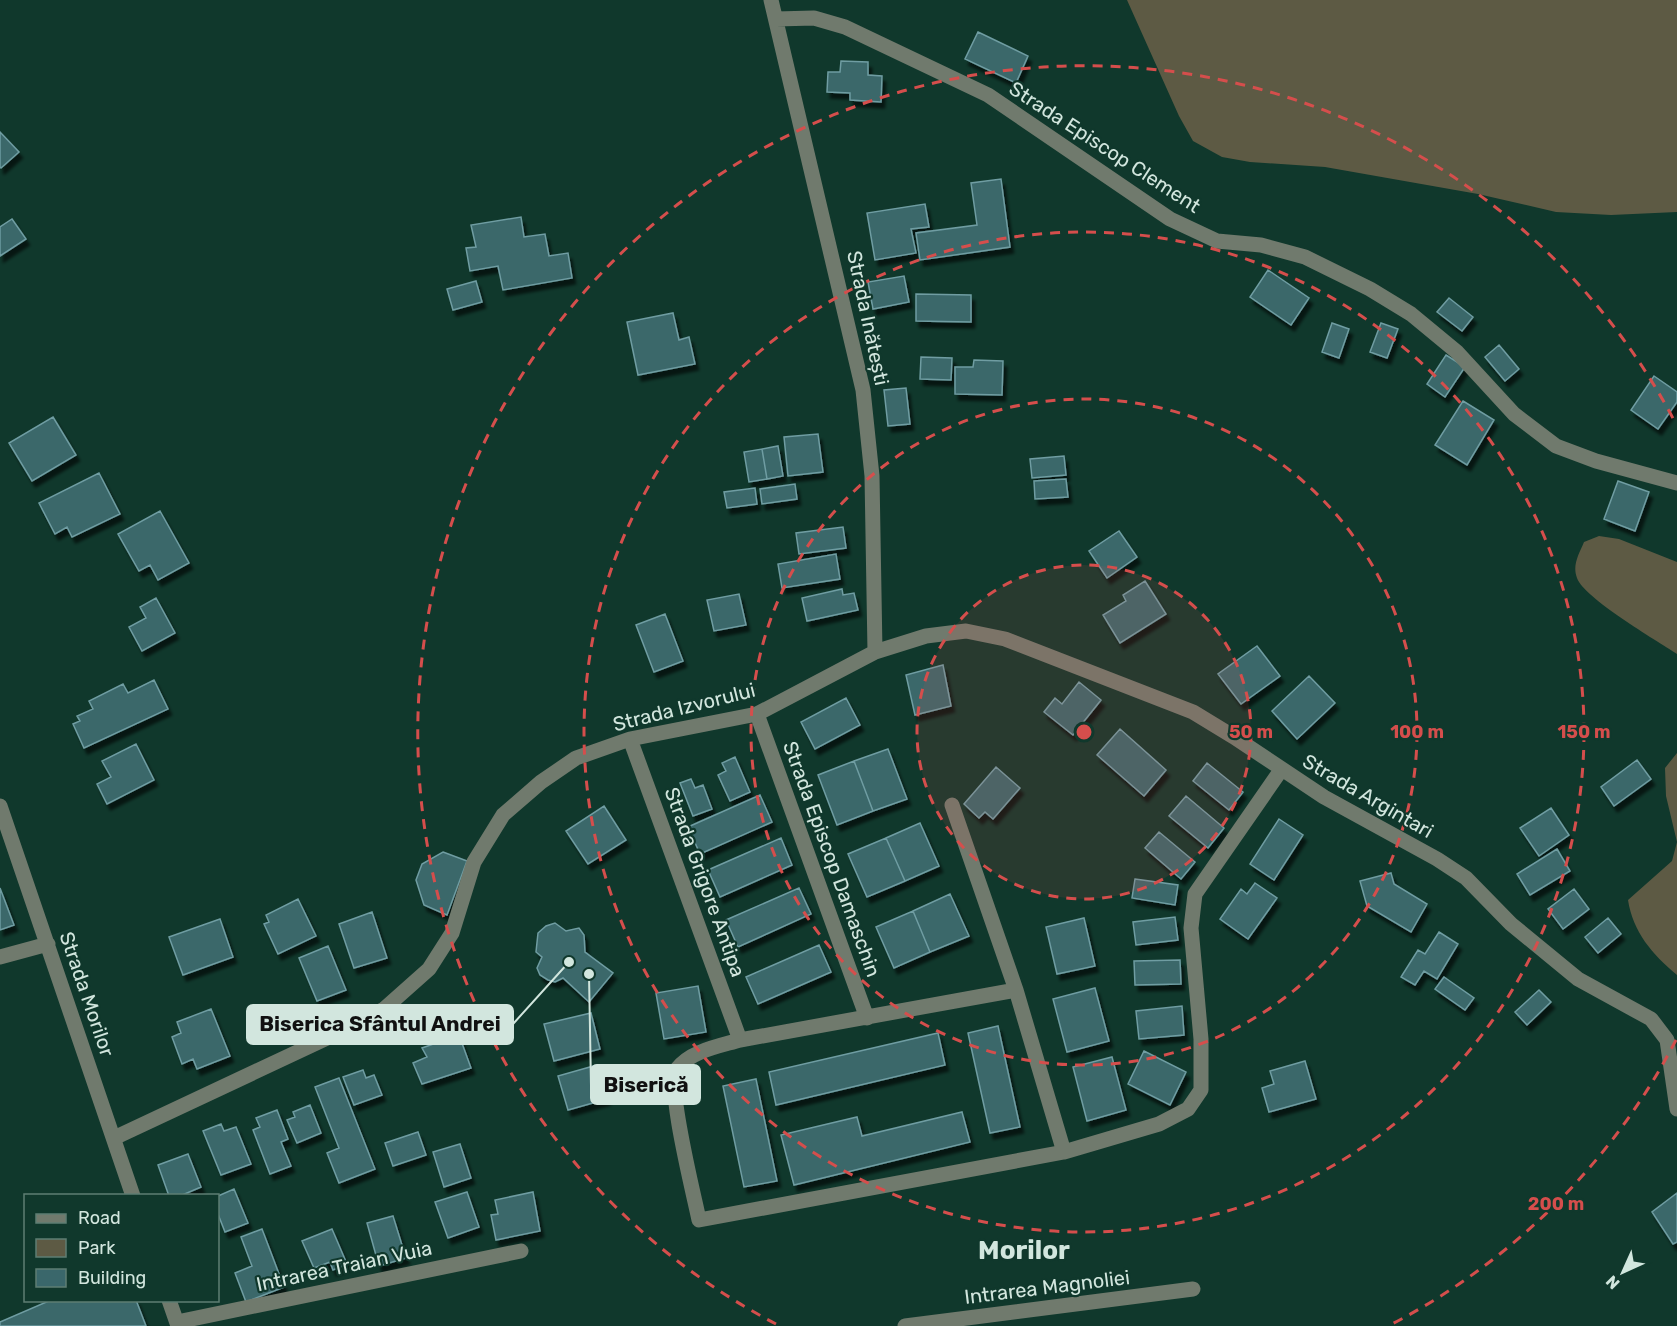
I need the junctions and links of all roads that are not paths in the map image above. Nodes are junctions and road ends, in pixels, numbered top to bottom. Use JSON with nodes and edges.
{"nodes":[{"id":1,"x":771,"y":0,"type":"edge"},
{"id":2,"x":776,"y":19,"type":"junction"},
{"id":3,"x":1677,"y":483,"type":"edge"},
{"id":4,"x":875,"y":652,"type":"junction"},
{"id":5,"x":757,"y":714,"type":"junction"},
{"id":6,"x":630,"y":739,"type":"junction"},
{"id":7,"x":1281,"y":770,"type":"junction"},
{"id":8,"x":952,"y":805,"type":"dead end"},
{"id":9,"x":0,"y":806,"type":"edge"},
{"id":10,"x":48,"y":944,"type":"junction"},
{"id":11,"x":0,"y":957,"type":"edge"},
{"id":12,"x":1016,"y":990,"type":"junction"},
{"id":13,"x":867,"y":1018,"type":"junction"},
{"id":14,"x":740,"y":1040,"type":"junction"},
{"id":15,"x":1677,"y":1108,"type":"edge"},
{"id":16,"x":114,"y":1138,"type":"junction"},
{"id":17,"x":1064,"y":1152,"type":"junction"},
{"id":18,"x":132,"y":1194,"type":"edge"},
{"id":19,"x":521,"y":1251,"type":"dead end"},
{"id":20,"x":1193,"y":1289,"type":"dead end"},
{"id":21,"x":170,"y":1302,"type":"edge"},
{"id":22,"x":177,"y":1324,"type":"edge"},
{"id":23,"x":905,"y":1326,"type":"edge"}],
"edges":[{"from":1,"to":2,"type":"street","name":"Strada Inătești"},
{"from":2,"to":3,"type":"street","name":"Strada Episcop Clement"},
{"from":2,"to":4,"type":"street","name":"Strada Inătești"},
{"from":4,"to":5,"type":"street","name":"Strada Izvorului"},
{"from":4,"to":7,"type":"street","name":"Strada Argintari"},
{"from":5,"to":6,"type":"street","name":"Strada Izvorului"},
{"from":5,"to":13,"type":"street","name":"Strada Episcop Damaschin"},
{"from":6,"to":14,"type":"street","name":"Strada Grigore Antipa"},
{"from":6,"to":16,"type":"street","name":"Strada Izvorului"},
{"from":7,"to":15,"type":"street","name":"Strada Argintari"},
{"from":7,"to":17,"type":"street"},
{"from":8,"to":12,"type":"street"},
{"from":9,"to":10,"type":"street","name":"Strada Morilor"},
{"from":10,"to":11,"type":"street"},
{"from":10,"to":16,"type":"street","name":"Strada Morilor"},
{"from":12,"to":13,"type":"street"},
{"from":12,"to":17,"type":"street"},
{"from":13,"to":14,"type":"street"},
{"from":14,"to":17,"type":"street"},
{"from":16,"to":18,"type":"street","name":"Strada Morilor"},
{"from":19,"to":22,"type":"street","name":"Intrarea Traian Vuia"},
{"from":20,"to":23,"type":"street","name":"Intrarea Magnoliei"},
{"from":21,"to":22,"type":"street"}]}
